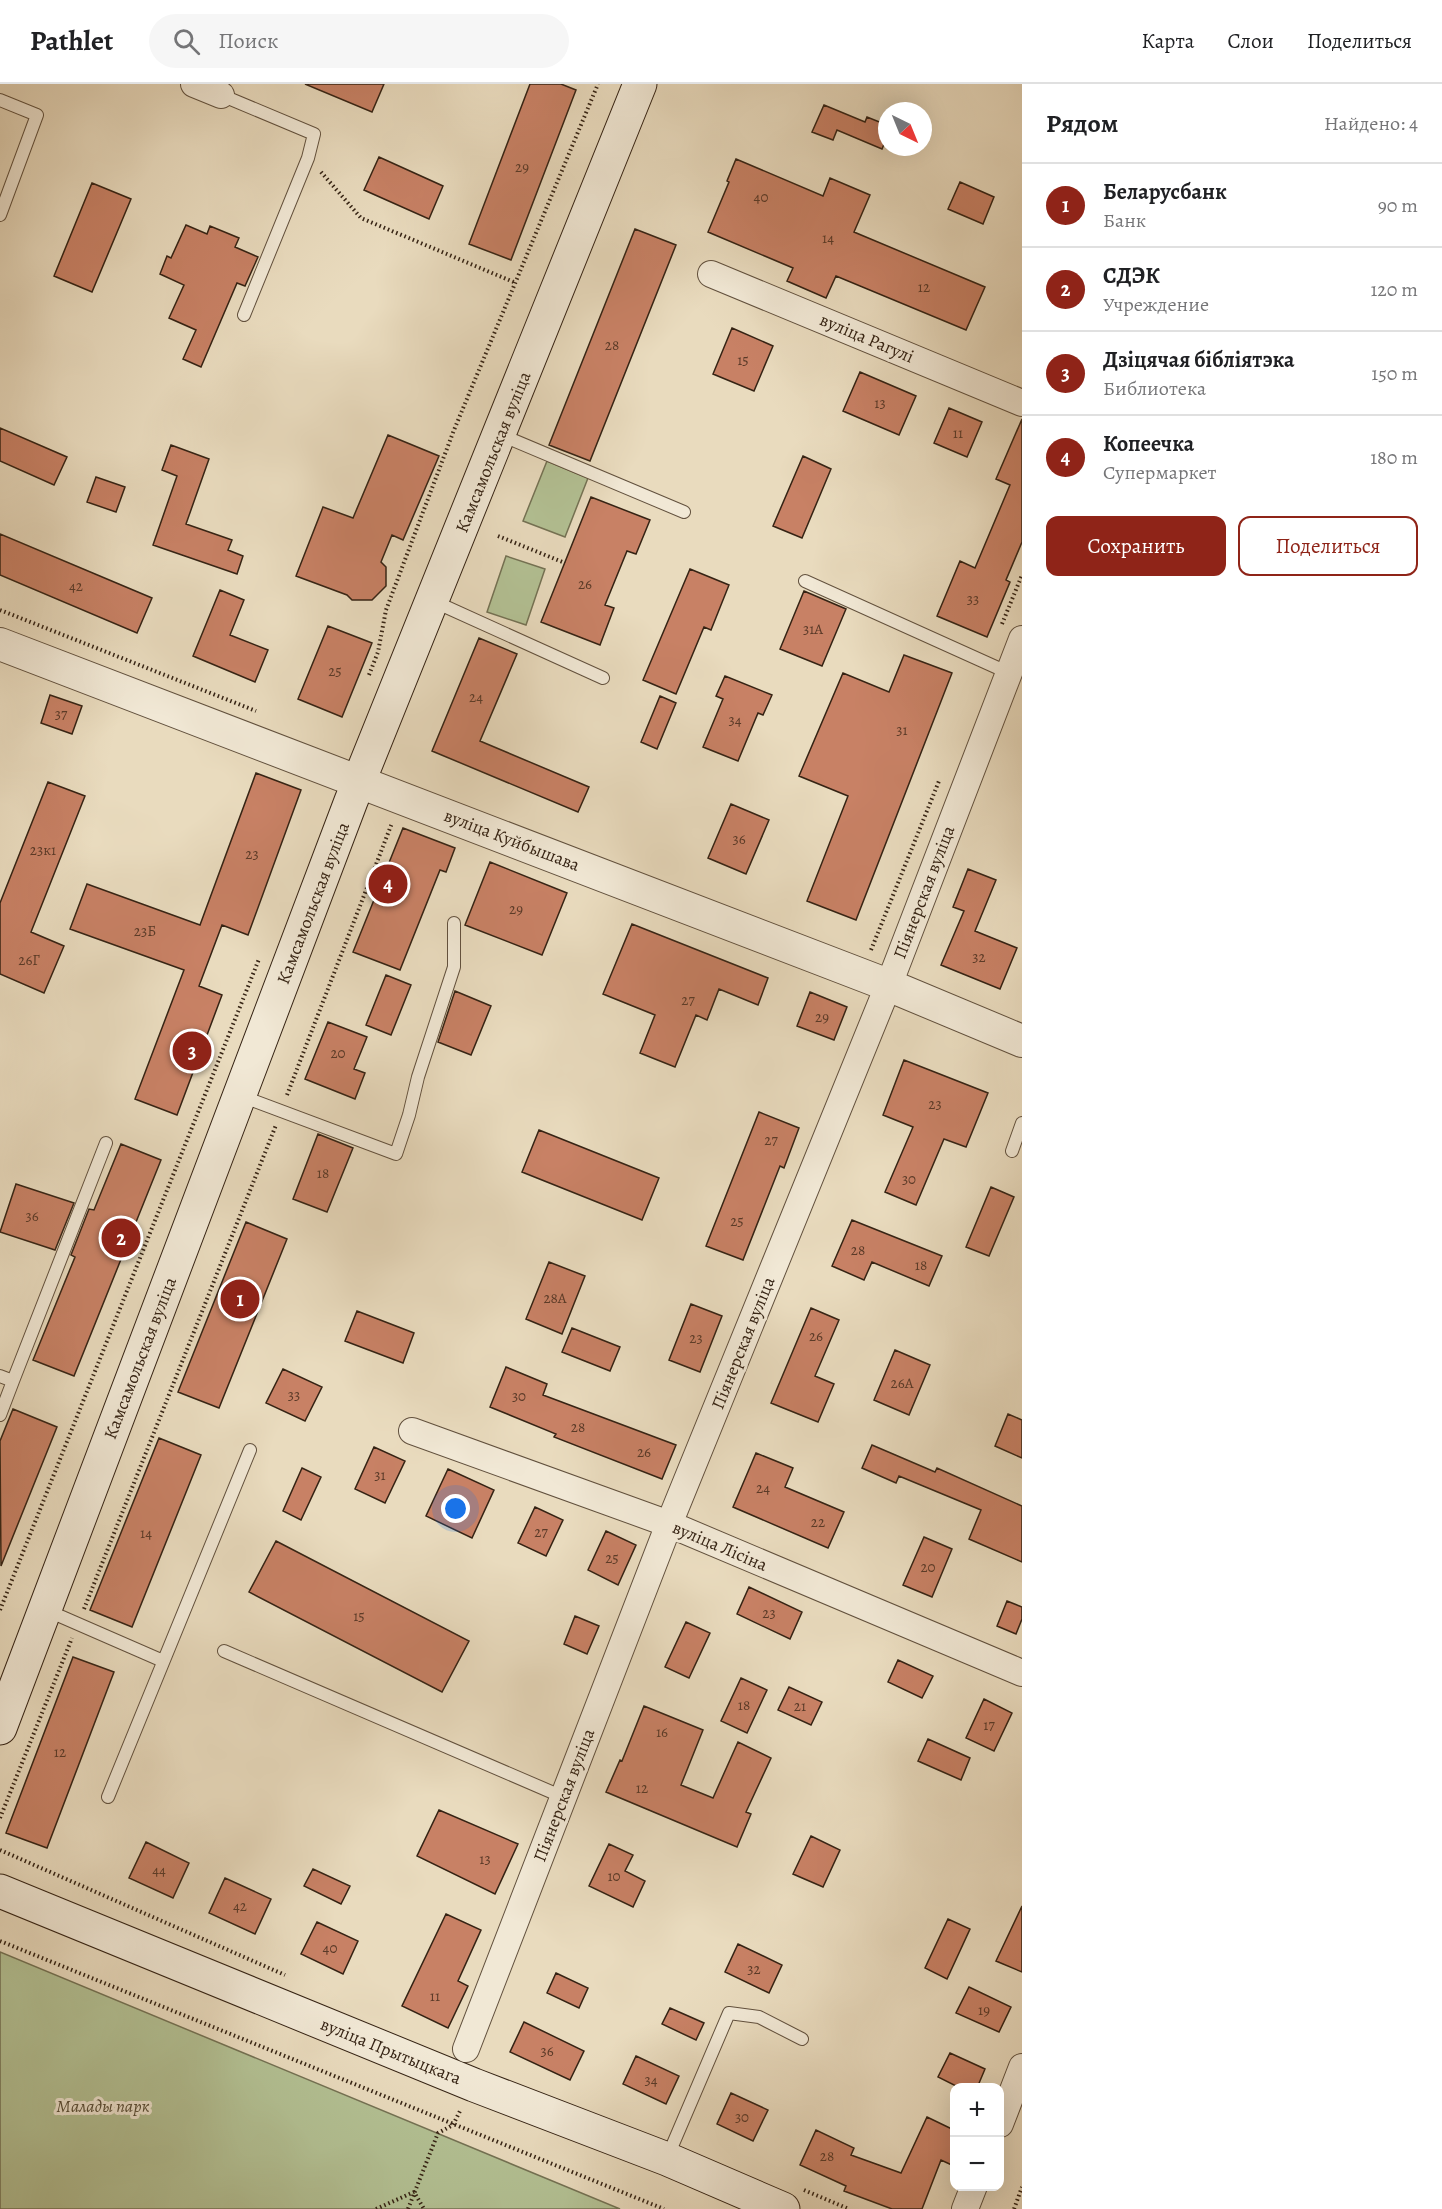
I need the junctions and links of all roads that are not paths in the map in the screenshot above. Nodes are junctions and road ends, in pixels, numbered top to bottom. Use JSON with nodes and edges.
{"nodes":[{"id":1,"x":194,"y":84,"type":"edge"},
{"id":2,"x":640,"y":84,"type":"edge"},
{"id":3,"x":221,"y":95,"type":"joint"},
{"id":4,"x":0,"y":100,"type":"edge"},
{"id":5,"x":0,"y":215,"type":"edge"},
{"id":6,"x":711,"y":273,"type":"dead end"},
{"id":7,"x":244,"y":315,"type":"dead end"},
{"id":8,"x":1022,"y":403,"type":"edge"},
{"id":9,"x":500,"y":434,"type":"junction"},
{"id":10,"x":684,"y":512,"type":"dead end"},
{"id":11,"x":805,"y":581,"type":"dead end"},
{"id":12,"x":433,"y":601,"type":"junction"},
{"id":13,"x":1022,"y":639,"type":"edge"},
{"id":14,"x":0,"y":644,"type":"edge"},
{"id":15,"x":998,"y":668,"type":"junction"},
{"id":16,"x":603,"y":678,"type":"dead end"},
{"id":17,"x":360,"y":783,"type":"junction"},
{"id":18,"x":454,"y":923,"type":"dead end"},
{"id":19,"x":888,"y":985,"type":"junction"},
{"id":20,"x":1022,"y":1041,"type":"edge"},
{"id":21,"x":240,"y":1096,"type":"junction"},
{"id":22,"x":1022,"y":1123,"type":"edge"},
{"id":23,"x":106,"y":1143,"type":"dead end"},
{"id":24,"x":1012,"y":1151,"type":"dead end"},
{"id":25,"x":0,"y":1376,"type":"edge"},
{"id":26,"x":13,"y":1381,"type":"junction"},
{"id":27,"x":0,"y":1415,"type":"edge"},
{"id":28,"x":412,"y":1431,"type":"dead end"},
{"id":29,"x":250,"y":1450,"type":"dead end"},
{"id":30,"x":669,"y":1524,"type":"junction"},
{"id":31,"x":45,"y":1610,"type":"junction"},
{"id":32,"x":224,"y":1651,"type":"dead end"},
{"id":33,"x":163,"y":1661,"type":"junction"},
{"id":34,"x":1022,"y":1673,"type":"edge"},
{"id":35,"x":0,"y":1728,"type":"edge"},
{"id":36,"x":108,"y":1797,"type":"dead end"},
{"id":37,"x":563,"y":1797,"type":"junction"},
{"id":38,"x":0,"y":1891,"type":"edge"},
{"id":39,"x":802,"y":2039,"type":"dead end"},
{"id":40,"x":466,"y":2049,"type":"dead end"},
{"id":41,"x":1022,"y":2067,"type":"edge"},
{"id":42,"x":1004,"y":2112,"type":"edge"},
{"id":43,"x":667,"y":2159,"type":"junction"},
{"id":44,"x":972,"y":2191,"type":"edge"},
{"id":45,"x":783,"y":2209,"type":"edge"},
{"id":46,"x":965,"y":2209,"type":"edge"}],
"edges":[{"from":1,"to":3,"type":"street"},
{"from":2,"to":9,"type":"main road","name":"Камсамольская вуліца"},
{"from":3,"to":7,"type":"lane"},
{"from":4,"to":5,"type":"lane"},
{"from":6,"to":8,"type":"street","name":"вуліца Рагулі"},
{"from":9,"to":10,"type":"lane"},
{"from":9,"to":12,"type":"main road","name":"Камсамольская вуліца"},
{"from":11,"to":15,"type":"lane"},
{"from":12,"to":16,"type":"lane"},
{"from":12,"to":17,"type":"main road","name":"Камсамольская вуліца"},
{"from":13,"to":15,"type":"street","name":"Піянерская вуліца"},
{"from":14,"to":17,"type":"street","name":"вуліца Куйбышава"},
{"from":15,"to":19,"type":"street","name":"Піянерская вуліца"},
{"from":17,"to":19,"type":"street","name":"вуліца Куйбышава"},
{"from":17,"to":21,"type":"main road","name":"Камсамольская вуліца"},
{"from":18,"to":21,"type":"lane"},
{"from":19,"to":20,"type":"street","name":"вуліца Куйбышава"},
{"from":19,"to":30,"type":"street","name":"Піянерская вуліца"},
{"from":21,"to":31,"type":"main road","name":"Камсамольская вуліца"},
{"from":22,"to":24,"type":"lane"},
{"from":23,"to":26,"type":"lane"},
{"from":25,"to":26,"type":"lane"},
{"from":26,"to":27,"type":"lane"},
{"from":28,"to":30,"type":"street","name":"вуліца Лісіна"},
{"from":29,"to":33,"type":"lane"},
{"from":30,"to":34,"type":"street","name":"вуліца Лісіна"},
{"from":30,"to":37,"type":"street","name":"Піянерская вуліца"},
{"from":31,"to":33,"type":"lane"},
{"from":31,"to":35,"type":"main road","name":"Камсамольская вуліца"},
{"from":32,"to":37,"type":"lane"},
{"from":33,"to":36,"type":"lane"},
{"from":37,"to":40,"type":"street","name":"Піянерская вуліца"},
{"from":38,"to":43,"type":"main road","name":"вуліца Прытыцкага"},
{"from":39,"to":43,"type":"lane"},
{"from":41,"to":42,"type":"street"},
{"from":43,"to":45,"type":"main road","name":"вуліца Прытыцкага"},
{"from":44,"to":46,"type":"street"}]}
